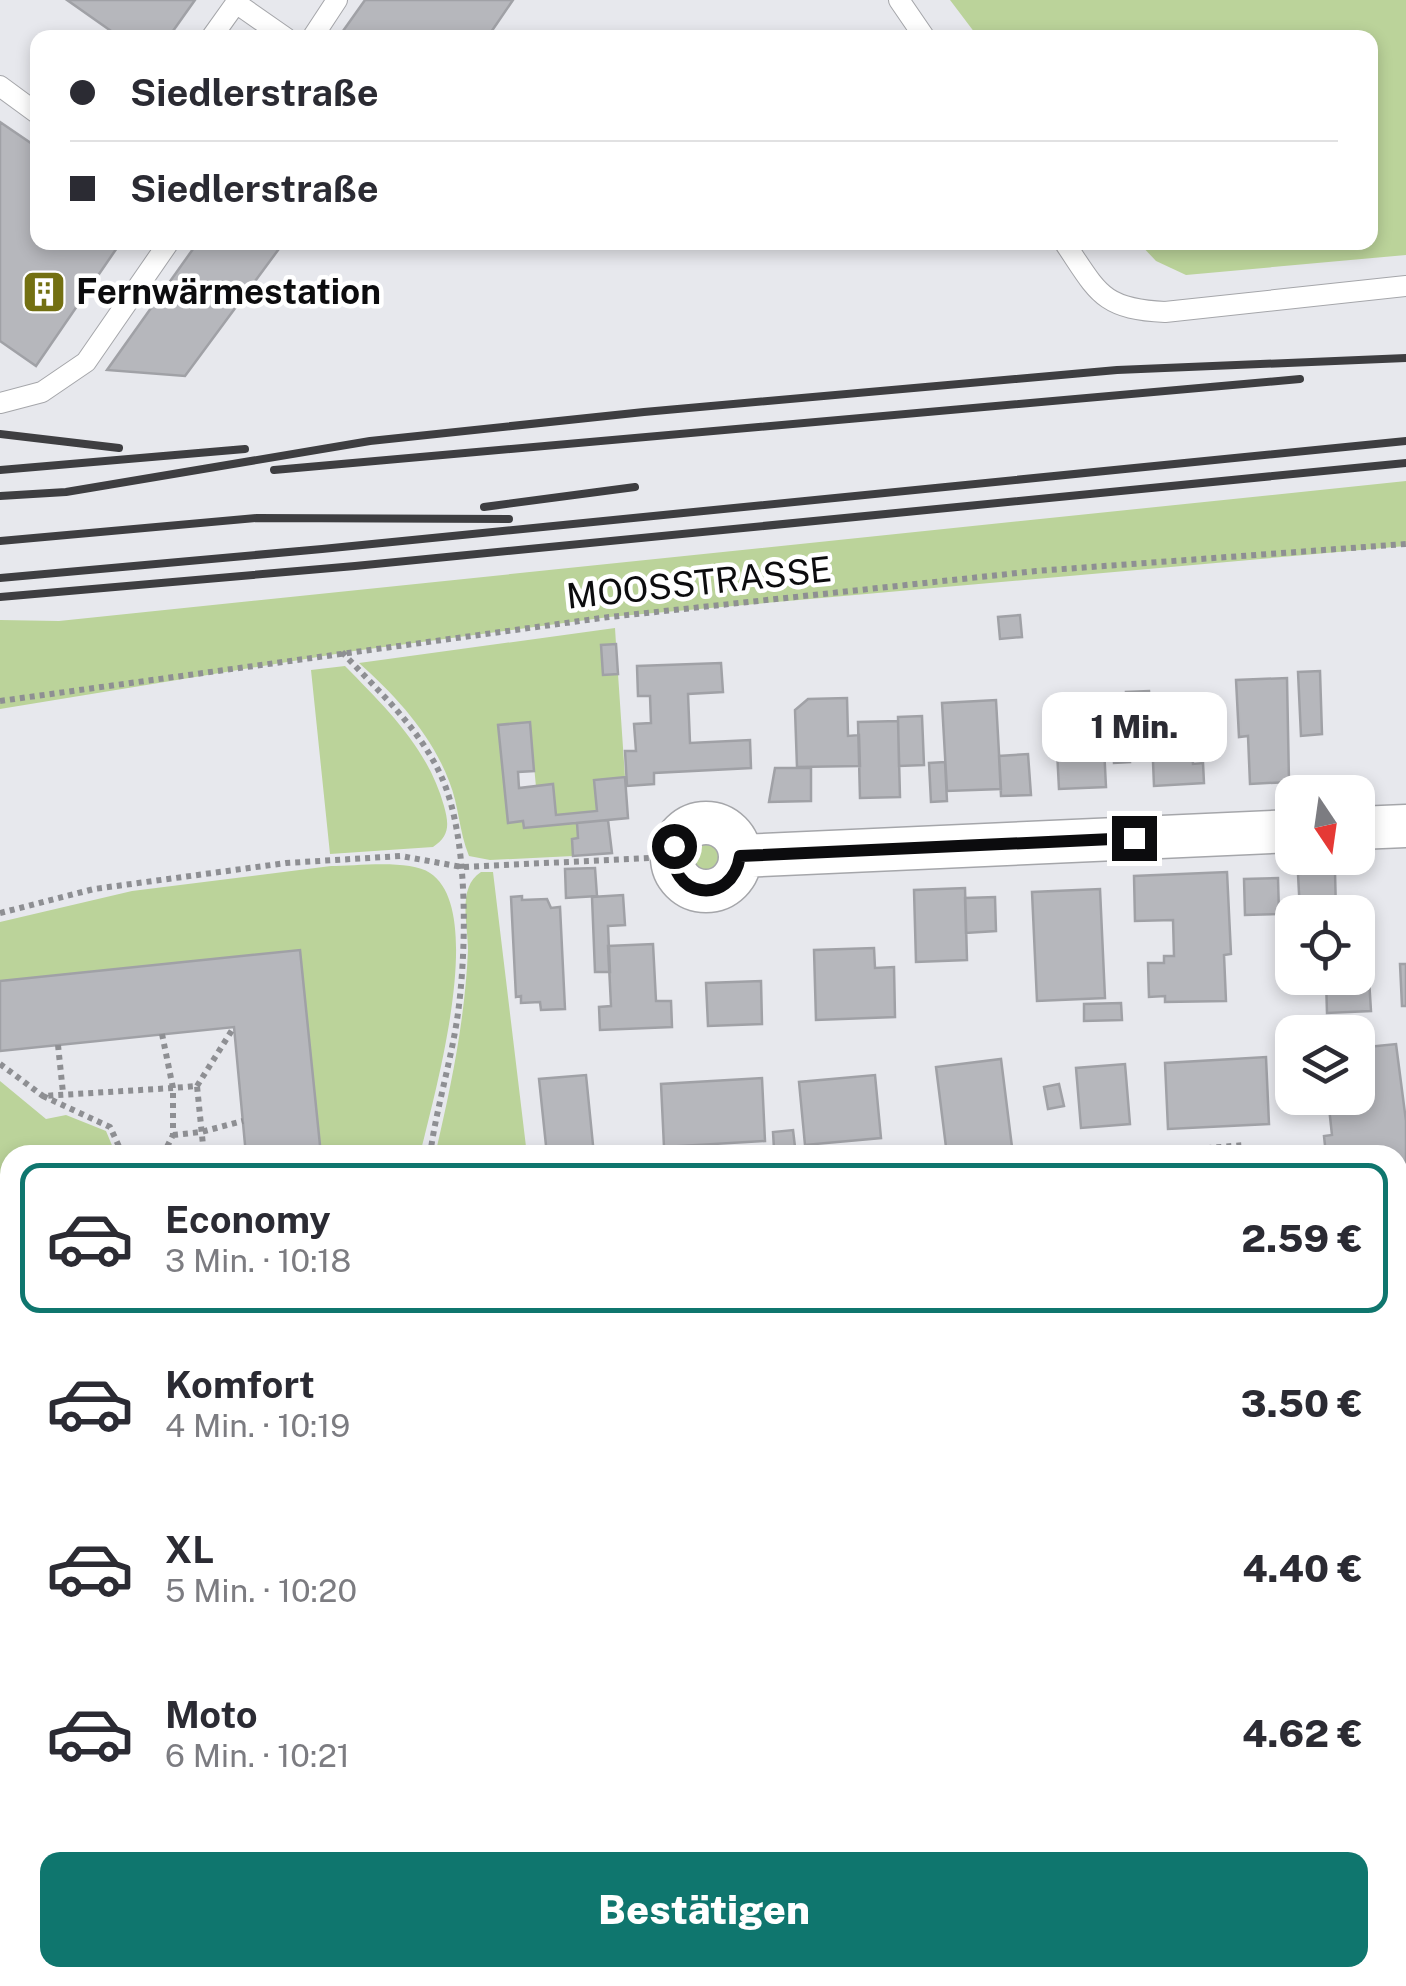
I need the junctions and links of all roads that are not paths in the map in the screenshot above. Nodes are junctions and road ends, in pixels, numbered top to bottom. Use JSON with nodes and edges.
{"nodes":[{"id":1,"x":338,"y":0,"type":"edge"},
{"id":2,"x":899,"y":0,"type":"edge"},
{"id":3,"x":217,"y":30,"type":"edge"},
{"id":4,"x":275,"y":30,"type":"edge"},
{"id":5,"x":317,"y":30,"type":"edge"},
{"id":6,"x":920,"y":30,"type":"edge"},
{"id":7,"x":0,"y":86,"type":"edge"},
{"id":8,"x":30,"y":108,"type":"edge"},
{"id":9,"x":164,"y":250,"type":"edge"},
{"id":10,"x":1070,"y":250,"type":"edge"},
{"id":11,"x":1406,"y":286,"type":"edge"},
{"id":12,"x":0,"y":403,"type":"edge"},
{"id":13,"x":1406,"y":826,"type":"edge"},
{"id":14,"x":1375,"y":827,"type":"edge"},
{"id":15,"x":1275,"y":832,"type":"edge"},
{"id":16,"x":672,"y":857,"type":"road end"}],
"edges":[{"from":1,"to":5,"type":"lane"},
{"from":2,"to":6,"type":"lane"},
{"from":3,"to":4,"type":"lane"},
{"from":7,"to":8,"type":"lane"},
{"from":9,"to":12,"type":"lane"},
{"from":10,"to":11,"type":"lane"},
{"from":13,"to":14,"type":"street"},
{"from":15,"to":16,"type":"street"}]}
